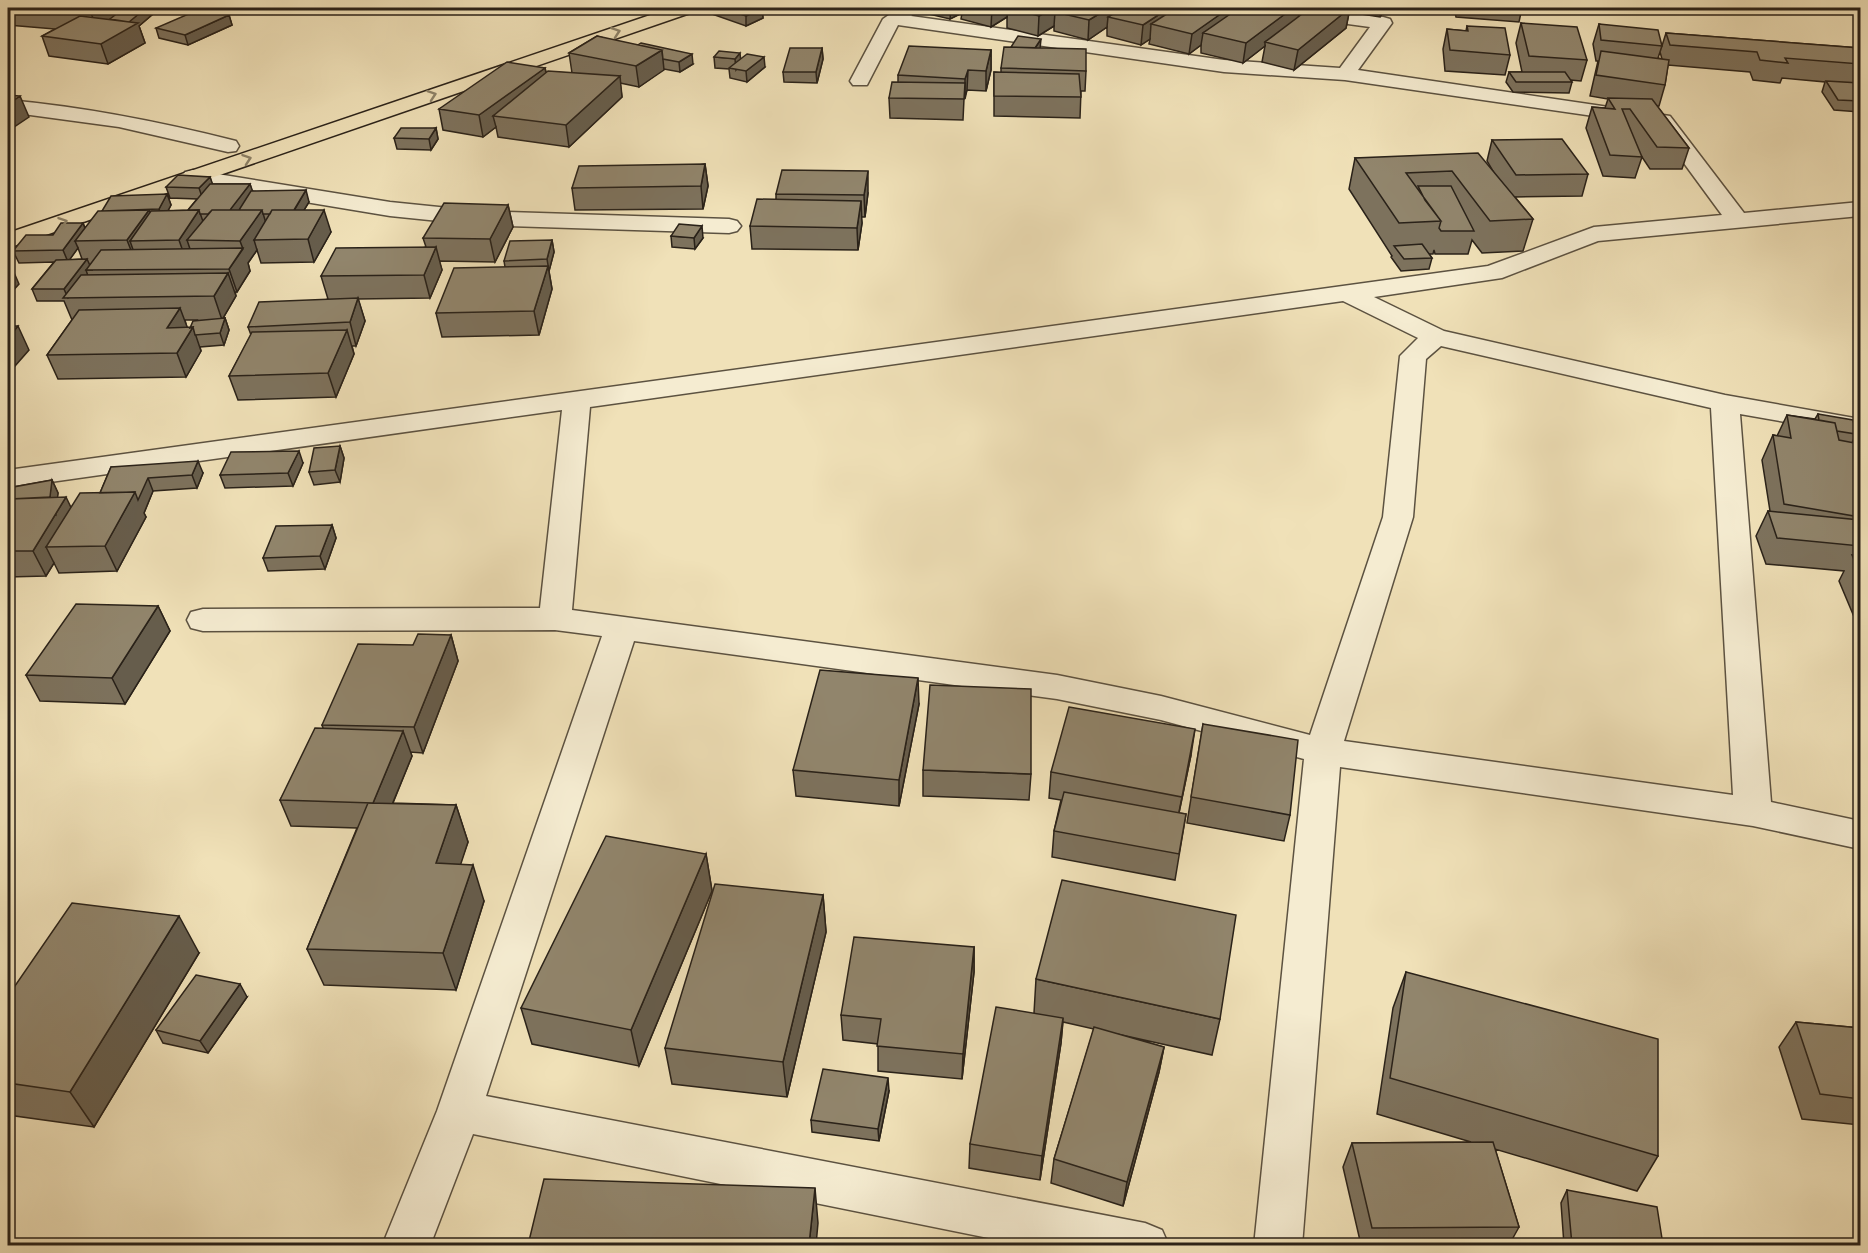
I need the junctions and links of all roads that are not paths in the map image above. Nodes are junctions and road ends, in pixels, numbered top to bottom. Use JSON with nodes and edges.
{"nodes":[{"id":1,"x":636,"y":8,"type":"edge"},
{"id":2,"x":687,"y":8,"type":"edge"},
{"id":3,"x":912,"y":8,"type":"edge"},
{"id":4,"x":1266,"y":8,"type":"edge"},
{"id":5,"x":892,"y":19,"type":"junction"},
{"id":6,"x":1345,"y":74,"type":"junction"},
{"id":7,"x":860,"y":81,"type":"dead end"},
{"id":8,"x":8,"y":106,"type":"edge"},
{"id":9,"x":228,"y":146,"type":"junction"},
{"id":10,"x":193,"y":177,"type":"junction"},
{"id":11,"x":1860,"y":209,"type":"edge"},
{"id":12,"x":1737,"y":220,"type":"junction"},
{"id":13,"x":8,"y":221,"type":"edge"},
{"id":14,"x":729,"y":226,"type":"dead end"},
{"id":15,"x":8,"y":242,"type":"edge"},
{"id":16,"x":1346,"y":293,"type":"junction"},
{"id":17,"x":1436,"y":337,"type":"junction"},
{"id":18,"x":577,"y":399,"type":"junction"},
{"id":19,"x":1725,"y":402,"type":"junction"},
{"id":20,"x":1860,"y":427,"type":"edge"},
{"id":21,"x":8,"y":479,"type":"edge"},
{"id":22,"x":203,"y":620,"type":"dead end"},
{"id":23,"x":555,"y":620,"type":"junction"},
{"id":24,"x":621,"y":629,"type":"junction"},
{"id":25,"x":1323,"y":751,"type":"junction"},
{"id":26,"x":1753,"y":812,"type":"junction"},
{"id":27,"x":1860,"y":835,"type":"edge"},
{"id":28,"x":459,"y":1111,"type":"junction"},
{"id":29,"x":406,"y":1245,"type":"edge"},
{"id":30,"x":1145,"y":1245,"type":"edge"},
{"id":31,"x":1278,"y":1245,"type":"edge"}],
"edges":[{"from":1,"to":9,"type":"main road"},
{"from":10,"to":2,"type":"main road","one_way":true},
{"from":3,"to":5,"type":"street"},
{"from":4,"to":6,"type":"street"},
{"from":5,"to":6,"type":"street"},
{"from":5,"to":7,"type":"street"},
{"from":6,"to":12,"type":"street"},
{"from":8,"to":9,"type":"street"},
{"from":9,"to":13,"type":"main road"},
{"from":10,"to":14,"type":"street"},
{"from":15,"to":10,"type":"main road","one_way":true},
{"from":11,"to":12,"type":"street"},
{"from":12,"to":16,"type":"street"},
{"from":16,"to":17,"type":"street"},
{"from":16,"to":18,"type":"street"},
{"from":17,"to":19,"type":"street"},
{"from":17,"to":25,"type":"street"},
{"from":18,"to":21,"type":"street"},
{"from":18,"to":23,"type":"street"},
{"from":19,"to":20,"type":"street"},
{"from":19,"to":26,"type":"street"},
{"from":22,"to":23,"type":"street"},
{"from":23,"to":24,"type":"street"},
{"from":24,"to":25,"type":"street"},
{"from":24,"to":28,"type":"street"},
{"from":25,"to":26,"type":"street"},
{"from":25,"to":31,"type":"street"},
{"from":26,"to":27,"type":"street"},
{"from":28,"to":29,"type":"street"},
{"from":28,"to":30,"type":"street"}]}
